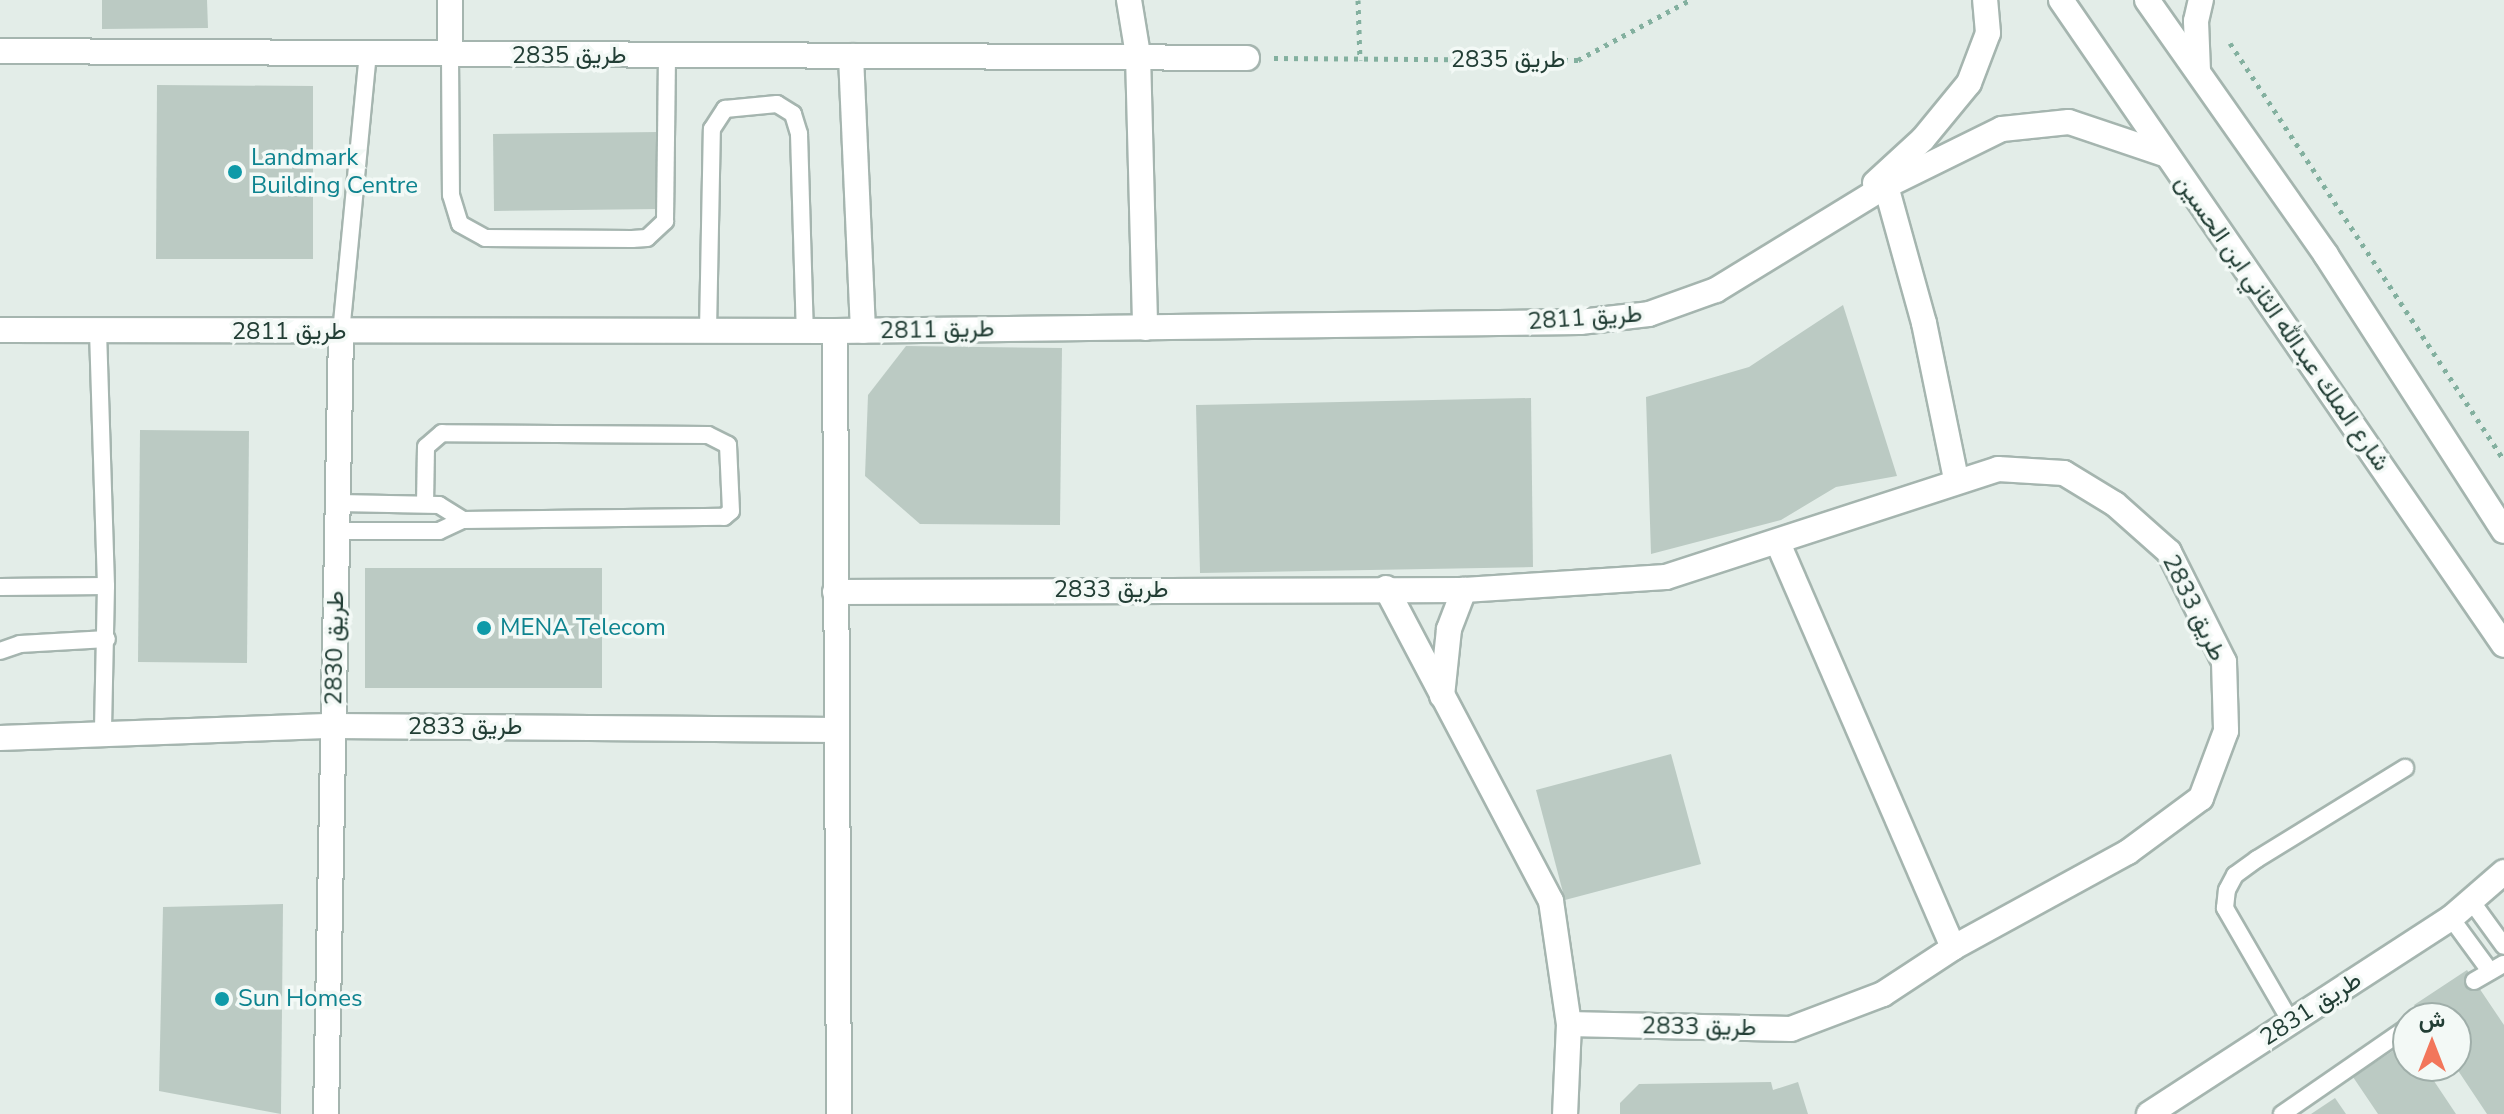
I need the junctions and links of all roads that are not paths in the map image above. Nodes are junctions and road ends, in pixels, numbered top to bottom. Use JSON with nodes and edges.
{"nodes":[{"id":1,"x":450,"y":0,"type":"edge"},
{"id":2,"x":1129,"y":0,"type":"edge"},
{"id":3,"x":1985,"y":0,"type":"edge"},
{"id":4,"x":2061,"y":0,"type":"edge"},
{"id":5,"x":2147,"y":0,"type":"edge"},
{"id":6,"x":2201,"y":0,"type":"edge"},
{"id":7,"x":0,"y":51,"type":"edge"},
{"id":8,"x":368,"y":55,"type":"junction"},
{"id":9,"x":1138,"y":55,"type":"junction"},
{"id":10,"x":450,"y":56,"type":"junction"},
{"id":11,"x":667,"y":56,"type":"junction"},
{"id":12,"x":851,"y":56,"type":"junction"},
{"id":13,"x":1247,"y":58,"type":"road end"},
{"id":14,"x":2198,"y":71,"type":"junction"},
{"id":15,"x":2167,"y":155,"type":"junction"},
{"id":16,"x":1886,"y":186,"type":"junction"},
{"id":17,"x":1846,"y":209,"type":"junction"},
{"id":18,"x":1145,"y":328,"type":"junction"},
{"id":19,"x":0,"y":330,"type":"edge"},
{"id":20,"x":98,"y":331,"type":"junction"},
{"id":21,"x":708,"y":331,"type":"junction"},
{"id":22,"x":805,"y":331,"type":"junction"},
{"id":23,"x":835,"y":331,"type":"junction"},
{"id":24,"x":863,"y":331,"type":"junction"},
{"id":25,"x":341,"y":333,"type":"junction"},
{"id":26,"x":1956,"y":479,"type":"junction"},
{"id":27,"x":339,"y":503,"type":"junction"},
{"id":28,"x":425,"y":504,"type":"junction"},
{"id":29,"x":463,"y":520,"type":"junction"},
{"id":30,"x":338,"y":531,"type":"junction"},
{"id":31,"x":2504,"y":531,"type":"edge"},
{"id":32,"x":1778,"y":543,"type":"junction"},
{"id":33,"x":106,"y":586,"type":"junction"},
{"id":34,"x":0,"y":587,"type":"edge"},
{"id":35,"x":1386,"y":588,"type":"junction"},
{"id":36,"x":1464,"y":590,"type":"junction"},
{"id":37,"x":835,"y":592,"type":"junction"},
{"id":38,"x":107,"y":639,"type":"junction"},
{"id":39,"x":2504,"y":645,"type":"edge"},
{"id":40,"x":0,"y":651,"type":"edge"},
{"id":41,"x":1442,"y":696,"type":"junction"},
{"id":42,"x":333,"y":726,"type":"junction"},
{"id":43,"x":837,"y":730,"type":"junction"},
{"id":44,"x":103,"y":734,"type":"junction"},
{"id":45,"x":0,"y":738,"type":"edge"},
{"id":46,"x":2405,"y":768,"type":"dead end"},
{"id":47,"x":2504,"y":872,"type":"edge"},
{"id":48,"x":2504,"y":888,"type":"edge"},
{"id":49,"x":2472,"y":902,"type":"junction"},
{"id":50,"x":2451,"y":918,"type":"junction"},
{"id":51,"x":2504,"y":946,"type":"edge"},
{"id":52,"x":1953,"y":948,"type":"junction"},
{"id":53,"x":2497,"y":968,"type":"edge"},
{"id":54,"x":2474,"y":981,"type":"dead end"},
{"id":55,"x":2291,"y":1022,"type":"junction"},
{"id":56,"x":1569,"y":1024,"type":"junction"},
{"id":57,"x":2392,"y":1038,"type":"edge"},
{"id":58,"x":2153,"y":1113,"type":"edge"},
{"id":59,"x":326,"y":1114,"type":"edge"},
{"id":60,"x":839,"y":1114,"type":"edge"},
{"id":61,"x":1565,"y":1114,"type":"edge"},
{"id":62,"x":2282,"y":1114,"type":"edge"}],
"edges":[{"from":1,"to":10,"type":"street"},
{"from":2,"to":9,"type":"street"},
{"from":3,"to":17,"type":"street","name":"طريق 2811"},
{"from":4,"to":15,"type":"street","name":"شارع الملك عبدالله الثاني ابن الحسين"},
{"from":5,"to":14,"type":"street"},
{"from":6,"to":14,"type":"street"},
{"from":7,"to":8,"type":"street","name":"طريق 2835"},
{"from":8,"to":10,"type":"street","name":"طريق 2835"},
{"from":8,"to":25,"type":"lane"},
{"from":9,"to":12,"type":"street","name":"طريق 2835"},
{"from":9,"to":13,"type":"street","name":"طريق 2835"},
{"from":9,"to":18,"type":"street"},
{"from":10,"to":11,"type":"street","name":"طريق 2835"},
{"from":10,"to":11,"type":"lane"},
{"from":11,"to":12,"type":"street","name":"طريق 2835"},
{"from":12,"to":24,"type":"street"},
{"from":14,"to":31,"type":"street"},
{"from":15,"to":16,"type":"street","name":"طريق 2811"},
{"from":15,"to":39,"type":"street","name":"شارع الملك عبدالله الثاني ابن الحسين"},
{"from":16,"to":17,"type":"street","name":"طريق 2811"},
{"from":16,"to":26,"type":"street"},
{"from":17,"to":18,"type":"street","name":"طريق 2811"},
{"from":18,"to":24,"type":"street","name":"طريق 2811"},
{"from":19,"to":20,"type":"street","name":"طريق 2811"},
{"from":20,"to":25,"type":"street","name":"طريق 2811"},
{"from":20,"to":33,"type":"lane"},
{"from":21,"to":22,"type":"street","name":"طريق 2811"},
{"from":21,"to":22,"type":"lane"},
{"from":21,"to":25,"type":"street","name":"طريق 2811"},
{"from":22,"to":23,"type":"street","name":"طريق 2811"},
{"from":23,"to":24,"type":"street","name":"طريق 2811"},
{"from":23,"to":37,"type":"street"},
{"from":25,"to":27,"type":"street","name":"طريق 2830"},
{"from":26,"to":32,"type":"street","name":"طريق 2833"},
{"from":26,"to":52,"type":"street","name":"طريق 2833"},
{"from":27,"to":28,"type":"lane"},
{"from":27,"to":30,"type":"street","name":"طريق 2830"},
{"from":28,"to":29,"type":"lane"},
{"from":28,"to":29,"type":"lane"},
{"from":29,"to":30,"type":"lane"},
{"from":30,"to":42,"type":"street","name":"طريق 2830"},
{"from":32,"to":36,"type":"street","name":"طريق 2833"},
{"from":32,"to":52,"type":"street"},
{"from":33,"to":34,"type":"lane"},
{"from":33,"to":38,"type":"lane"},
{"from":35,"to":36,"type":"street","name":"طريق 2833"},
{"from":35,"to":37,"type":"street","name":"طريق 2833"},
{"from":35,"to":41,"type":"street"},
{"from":36,"to":41,"type":"street"},
{"from":37,"to":43,"type":"street"},
{"from":38,"to":40,"type":"lane"},
{"from":38,"to":44,"type":"lane"},
{"from":41,"to":56,"type":"street"},
{"from":42,"to":43,"type":"street","name":"طريق 2833"},
{"from":42,"to":44,"type":"street","name":"طريق 2830"},
{"from":42,"to":59,"type":"street"},
{"from":43,"to":60,"type":"street"},
{"from":44,"to":45,"type":"street","name":"طريق 2830"},
{"from":46,"to":55,"type":"lane"},
{"from":47,"to":49,"type":"street","name":"طريق 2831"},
{"from":48,"to":49,"type":"street","name":"طريق 2831"},
{"from":49,"to":50,"type":"street","name":"طريق 2831"},
{"from":49,"to":51,"type":"lane"},
{"from":50,"to":53,"type":"lane"},
{"from":50,"to":55,"type":"street","name":"طريق 2831"},
{"from":52,"to":56,"type":"street","name":"طريق 2833"},
{"from":53,"to":54,"type":"lane"},
{"from":55,"to":58,"type":"street","name":"طريق 2831"},
{"from":56,"to":61,"type":"street"},
{"from":57,"to":62,"type":"lane"}]}
